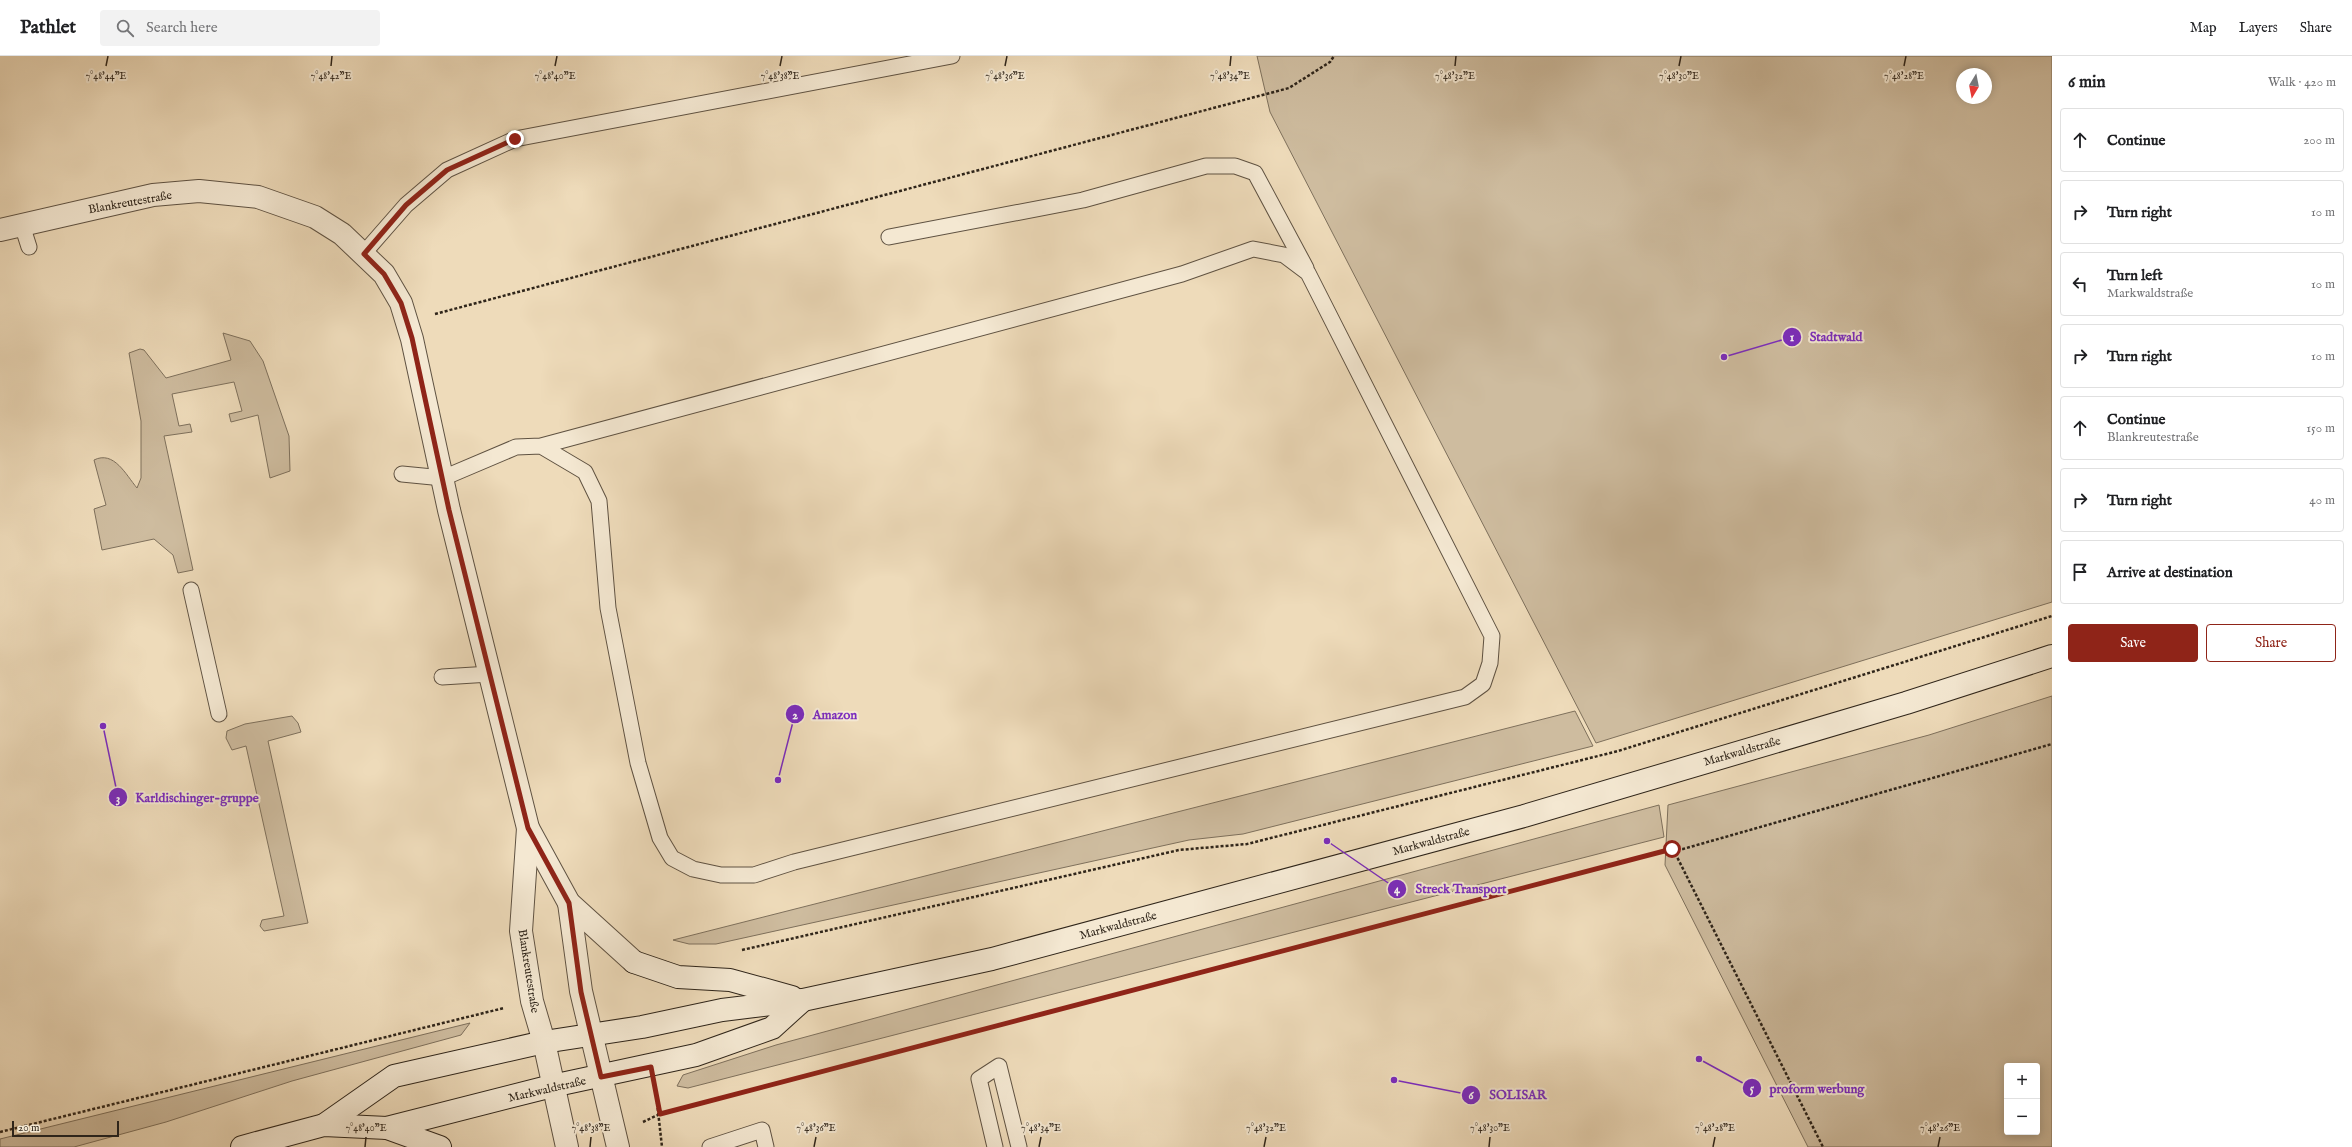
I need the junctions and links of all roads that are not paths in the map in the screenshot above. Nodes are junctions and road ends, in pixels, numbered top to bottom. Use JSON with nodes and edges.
{"nodes":[{"id":1,"x":952,"y":56,"type":"edge"},
{"id":2,"x":22,"y":225,"type":"junction"},
{"id":3,"x":0,"y":230,"type":"edge"},
{"id":4,"x":889,"y":237,"type":"dead end"},
{"id":5,"x":29,"y":247,"type":"dead end"},
{"id":6,"x":364,"y":254,"type":"junction"},
{"id":7,"x":1308,"y":273,"type":"junction"},
{"id":8,"x":541,"y":446,"type":"junction"},
{"id":9,"x":402,"y":474,"type":"dead end"},
{"id":10,"x":443,"y":478,"type":"junction"},
{"id":11,"x":191,"y":590,"type":"dead end"},
{"id":12,"x":2052,"y":656,"type":"edge"},
{"id":13,"x":490,"y":674,"type":"junction"},
{"id":14,"x":442,"y":678,"type":"dead end"},
{"id":15,"x":219,"y":714,"type":"dead end"},
{"id":16,"x":528,"y":828,"type":"junction"},
{"id":17,"x":569,"y":903,"type":"junction"},
{"id":18,"x":803,"y":1000,"type":"junction"},
{"id":19,"x":591,"y":1035,"type":"junction"},
{"id":20,"x":544,"y":1042,"type":"junction"},
{"id":21,"x":601,"y":1077,"type":"junction"},
{"id":22,"x":552,"y":1086,"type":"junction"},
{"id":23,"x":324,"y":1126,"type":"junction"},
{"id":24,"x":387,"y":1128,"type":"junction"},
{"id":25,"x":242,"y":1147,"type":"edge"},
{"id":26,"x":440,"y":1147,"type":"edge"},
{"id":27,"x":567,"y":1147,"type":"edge"},
{"id":28,"x":618,"y":1147,"type":"edge"},
{"id":29,"x":710,"y":1147,"type":"edge"},
{"id":30,"x":766,"y":1147,"type":"edge"},
{"id":31,"x":995,"y":1147,"type":"edge"},
{"id":32,"x":1019,"y":1147,"type":"edge"}],
"edges":[{"from":1,"to":6,"type":"lane"},
{"from":2,"to":3,"type":"main road","name":"Blankreutestraße"},
{"from":2,"to":5,"type":"lane"},
{"from":2,"to":6,"type":"main road","name":"Blankreutestraße"},
{"from":4,"to":7,"type":"lane"},
{"from":6,"to":10,"type":"main road","name":"Blankreutestraße"},
{"from":7,"to":8,"type":"lane"},
{"from":7,"to":8,"type":"lane"},
{"from":8,"to":10,"type":"lane"},
{"from":9,"to":10,"type":"lane"},
{"from":10,"to":13,"type":"main road","name":"Blankreutestraße"},
{"from":11,"to":15,"type":"lane"},
{"from":12,"to":18,"type":"main road","name":"Markwaldstraße"},
{"from":13,"to":14,"type":"lane"},
{"from":13,"to":16,"type":"main road","name":"Blankreutestraße"},
{"from":16,"to":17,"type":"main road","name":"Blankreutestraße"},
{"from":16,"to":20,"type":"main road","name":"Blankreutestraße"},
{"from":17,"to":18,"type":"main road","name":"Blankreutestraße"},
{"from":17,"to":19,"type":"main road","name":"Blankreutestraße"},
{"from":18,"to":19,"type":"main road","name":"Markwaldstraße"},
{"from":18,"to":21,"type":"main road","name":"Markwaldstraße"},
{"from":19,"to":20,"type":"main road","name":"Markwaldstraße"},
{"from":19,"to":21,"type":"main road","name":"Blankreutestraße"},
{"from":20,"to":22,"type":"main road","name":"Blankreutestraße"},
{"from":20,"to":23,"type":"main road","name":"Markwaldstraße"},
{"from":21,"to":22,"type":"main road","name":"Markwaldstraße"},
{"from":21,"to":28,"type":"main road","name":"Blankreutestraße"},
{"from":22,"to":24,"type":"main road","name":"Markwaldstraße"},
{"from":22,"to":27,"type":"main road","name":"Blankreutestraße"},
{"from":23,"to":24,"type":"main road","name":"Markwaldstraße"},
{"from":23,"to":25,"type":"main road","name":"Markwaldstraße"},
{"from":24,"to":26,"type":"main road"},
{"from":29,"to":30,"type":"lane"},
{"from":31,"to":32,"type":"lane"}]}
